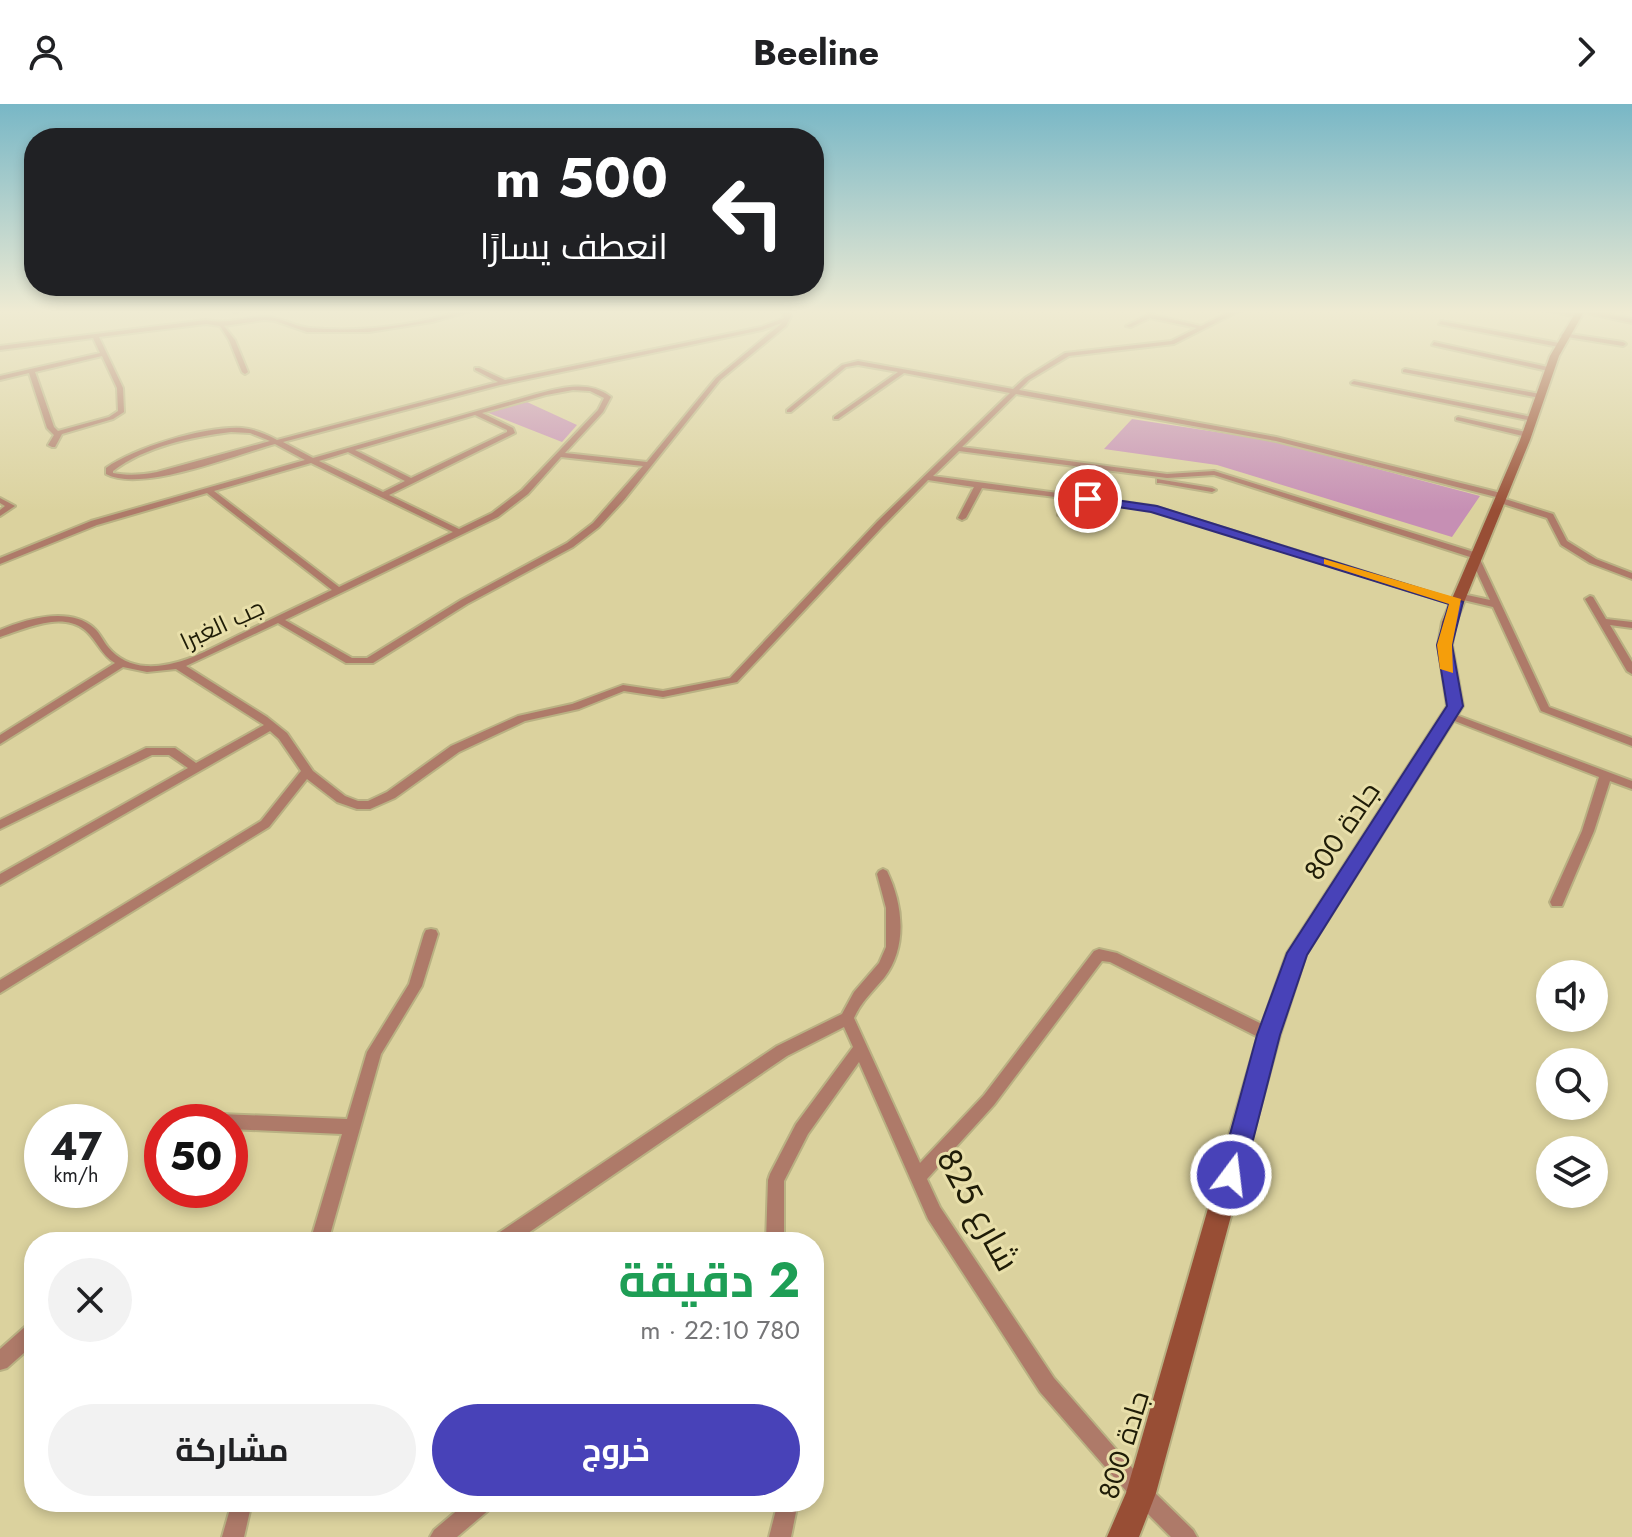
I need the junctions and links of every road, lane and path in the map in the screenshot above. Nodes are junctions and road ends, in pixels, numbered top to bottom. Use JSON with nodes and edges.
{"nodes":[{"id":1,"x":34,"y":377,"type":"edge"},
{"id":2,"x":114,"y":377,"type":"edge"},
{"id":3,"x":495,"y":377,"type":"edge"},
{"id":4,"x":530,"y":377,"type":"edge"},
{"id":5,"x":721,"y":377,"type":"edge"},
{"id":6,"x":832,"y":377,"type":"edge"},
{"id":7,"x":895,"y":377,"type":"edge"},
{"id":8,"x":922,"y":377,"type":"edge"},
{"id":9,"x":1034,"y":377,"type":"edge"},
{"id":10,"x":1437,"y":377,"type":"edge"},
{"id":11,"x":1546,"y":377,"type":"edge"},
{"id":12,"x":506,"y":382,"type":"junction"},
{"id":13,"x":1354,"y":383,"type":"dead end"},
{"id":14,"x":1010,"y":393,"type":"junction"},
{"id":15,"x":535,"y":396,"type":"junction"},
{"id":16,"x":1540,"y":396,"type":"junction"},
{"id":17,"x":789,"y":411,"type":"dead end"},
{"id":18,"x":475,"y":413,"type":"junction"},
{"id":19,"x":836,"y":418,"type":"dead end"},
{"id":20,"x":1458,"y":419,"type":"dead end"},
{"id":21,"x":1530,"y":427,"type":"junction"},
{"id":22,"x":57,"y":434,"type":"junction"},
{"id":23,"x":278,"y":442,"type":"junction"},
{"id":24,"x":52,"y":445,"type":"dead end"},
{"id":25,"x":955,"y":448,"type":"junction"},
{"id":26,"x":348,"y":449,"type":"junction"},
{"id":27,"x":559,"y":455,"type":"junction"},
{"id":28,"x":310,"y":458,"type":"junction"},
{"id":29,"x":649,"y":464,"type":"junction"},
{"id":30,"x":1131,"y":471,"type":"junction"},
{"id":31,"x":927,"y":478,"type":"junction"},
{"id":32,"x":412,"y":482,"type":"junction"},
{"id":33,"x":979,"y":485,"type":"junction"},
{"id":34,"x":207,"y":489,"type":"junction"},
{"id":35,"x":1212,"y":490,"type":"dead end"},
{"id":36,"x":384,"y":494,"type":"junction"},
{"id":37,"x":1068,"y":497,"type":"junction"},
{"id":38,"x":1501,"y":498,"type":"junction"},
{"id":39,"x":0,"y":500,"type":"edge"},
{"id":40,"x":0,"y":514,"type":"edge"},
{"id":41,"x":1062,"y":515,"type":"dead end"},
{"id":42,"x":962,"y":518,"type":"dead end"},
{"id":43,"x":461,"y":533,"type":"junction"},
{"id":44,"x":1474,"y":555,"type":"junction"},
{"id":45,"x":0,"y":561,"type":"edge"},
{"id":46,"x":1632,"y":576,"type":"edge"},
{"id":47,"x":339,"y":591,"type":"junction"},
{"id":48,"x":1457,"y":599,"type":"junction"},
{"id":49,"x":1590,"y":599,"type":"dead end"},
{"id":50,"x":1494,"y":604,"type":"junction"},
{"id":51,"x":279,"y":620,"type":"junction"},
{"id":52,"x":1602,"y":621,"type":"junction"},
{"id":53,"x":1632,"y":625,"type":"edge"},
{"id":54,"x":0,"y":634,"type":"edge"},
{"id":55,"x":122,"y":663,"type":"junction"},
{"id":56,"x":179,"y":666,"type":"junction"},
{"id":57,"x":1632,"y":671,"type":"edge"},
{"id":58,"x":1451,"y":716,"type":"junction"},
{"id":59,"x":271,"y":726,"type":"junction"},
{"id":60,"x":0,"y":740,"type":"edge"},
{"id":61,"x":1632,"y":742,"type":"edge"},
{"id":62,"x":195,"y":768,"type":"junction"},
{"id":63,"x":307,"y":771,"type":"junction"},
{"id":64,"x":1606,"y":774,"type":"junction"},
{"id":65,"x":1632,"y":785,"type":"edge"},
{"id":66,"x":0,"y":825,"type":"edge"},
{"id":67,"x":883,"y":874,"type":"dead end"},
{"id":68,"x":0,"y":880,"type":"edge"},
{"id":69,"x":1557,"y":902,"type":"dead end"},
{"id":70,"x":431,"y":934,"type":"dead end"},
{"id":71,"x":0,"y":987,"type":"edge"},
{"id":72,"x":847,"y":1018,"type":"junction"},
{"id":73,"x":1269,"y":1035,"type":"junction"},
{"id":74,"x":861,"y":1048,"type":"junction"},
{"id":75,"x":248,"y":1122,"type":"edge"},
{"id":76,"x":351,"y":1127,"type":"junction"},
{"id":77,"x":920,"y":1175,"type":"junction"},
{"id":78,"x":322,"y":1232,"type":"edge"},
{"id":79,"x":515,"y":1232,"type":"edge"},
{"id":80,"x":775,"y":1232,"type":"edge"},
{"id":81,"x":24,"y":1341,"type":"edge"},
{"id":82,"x":0,"y":1361,"type":"edge"},
{"id":83,"x":1141,"y":1493,"type":"junction"},
{"id":84,"x":239,"y":1512,"type":"edge"},
{"id":85,"x":471,"y":1512,"type":"edge"},
{"id":86,"x":786,"y":1512,"type":"edge"},
{"id":87,"x":233,"y":1537,"type":"edge"},
{"id":88,"x":441,"y":1537,"type":"edge"},
{"id":89,"x":780,"y":1537,"type":"edge"},
{"id":90,"x":1123,"y":1537,"type":"edge"},
{"id":91,"x":1186,"y":1537,"type":"edge"}],
"edges":[{"from":1,"to":22,"type":"street"},
{"from":2,"to":22,"type":"street"},
{"from":3,"to":12,"type":"street"},
{"from":4,"to":12,"type":"street"},
{"from":5,"to":29,"type":"street"},
{"from":6,"to":17,"type":"street"},
{"from":7,"to":19,"type":"street"},
{"from":8,"to":14,"type":"street"},
{"from":9,"to":14,"type":"street"},
{"from":10,"to":16,"type":"street"},
{"from":11,"to":16,"type":"main road"},
{"from":12,"to":15,"type":"street"},
{"from":12,"to":23,"type":"street"},
{"from":13,"to":21,"type":"street"},
{"from":14,"to":25,"type":"street"},
{"from":14,"to":38,"type":"street"},
{"from":15,"to":18,"type":"street"},
{"from":15,"to":27,"type":"street","name":"جب الغبرا"},
{"from":16,"to":21,"type":"main road"},
{"from":18,"to":26,"type":"street"},
{"from":18,"to":32,"type":"street"},
{"from":20,"to":21,"type":"street"},
{"from":21,"to":38,"type":"main road"},
{"from":22,"to":24,"type":"street"},
{"from":23,"to":23,"type":"street"},
{"from":23,"to":28,"type":"street"},
{"from":25,"to":30,"type":"street"},
{"from":25,"to":31,"type":"street"},
{"from":26,"to":28,"type":"street"},
{"from":26,"to":32,"type":"street"},
{"from":27,"to":29,"type":"street"},
{"from":27,"to":43,"type":"street","name":"جب الغبرا"},
{"from":28,"to":34,"type":"street"},
{"from":28,"to":36,"type":"street"},
{"from":29,"to":51,"type":"street"},
{"from":30,"to":35,"type":"street"},
{"from":30,"to":44,"type":"street"},
{"from":31,"to":33,"type":"street"},
{"from":31,"to":63,"type":"street"},
{"from":32,"to":36,"type":"street"},
{"from":33,"to":37,"type":"street"},
{"from":33,"to":42,"type":"street"},
{"from":34,"to":45,"type":"street"},
{"from":34,"to":47,"type":"street"},
{"from":36,"to":43,"type":"street"},
{"from":37,"to":41,"type":"street"},
{"from":37,"to":48,"type":"street"},
{"from":38,"to":44,"type":"main road"},
{"from":38,"to":46,"type":"street"},
{"from":39,"to":40,"type":"street"},
{"from":43,"to":47,"type":"street","name":"جب الغبرا"},
{"from":44,"to":48,"type":"main road"},
{"from":44,"to":50,"type":"street"},
{"from":47,"to":51,"type":"street","name":"جب الغبرا"},
{"from":48,"to":50,"type":"street"},
{"from":48,"to":58,"type":"main road"},
{"from":49,"to":52,"type":"street"},
{"from":50,"to":61,"type":"street"},
{"from":51,"to":56,"type":"street","name":"جب الغبرا"},
{"from":52,"to":53,"type":"street"},
{"from":52,"to":57,"type":"street"},
{"from":54,"to":55,"type":"street"},
{"from":55,"to":56,"type":"street","name":"جب الغبرا"},
{"from":55,"to":60,"type":"street"},
{"from":56,"to":59,"type":"street"},
{"from":58,"to":64,"type":"street"},
{"from":58,"to":73,"type":"main road","name":"جادة 800"},
{"from":59,"to":62,"type":"street"},
{"from":59,"to":63,"type":"street"},
{"from":62,"to":66,"type":"street"},
{"from":62,"to":68,"type":"street"},
{"from":63,"to":71,"type":"street"},
{"from":64,"to":65,"type":"street"},
{"from":64,"to":69,"type":"street"},
{"from":67,"to":72,"type":"street"},
{"from":70,"to":76,"type":"street"},
{"from":72,"to":74,"type":"street","name":"شارع 825"},
{"from":72,"to":79,"type":"street"},
{"from":73,"to":77,"type":"street"},
{"from":73,"to":83,"type":"main road","name":"جادة 800"},
{"from":74,"to":77,"type":"street","name":"شارع 825"},
{"from":74,"to":80,"type":"street"},
{"from":75,"to":76,"type":"street"},
{"from":76,"to":78,"type":"street"},
{"from":77,"to":83,"type":"street","name":"شارع 825"},
{"from":81,"to":82,"type":"street"},
{"from":83,"to":90,"type":"main road","name":"جادة 800"},
{"from":83,"to":91,"type":"street","name":"شارع 825"},
{"from":84,"to":87,"type":"street"},
{"from":85,"to":88,"type":"street"},
{"from":86,"to":89,"type":"street"}]}
